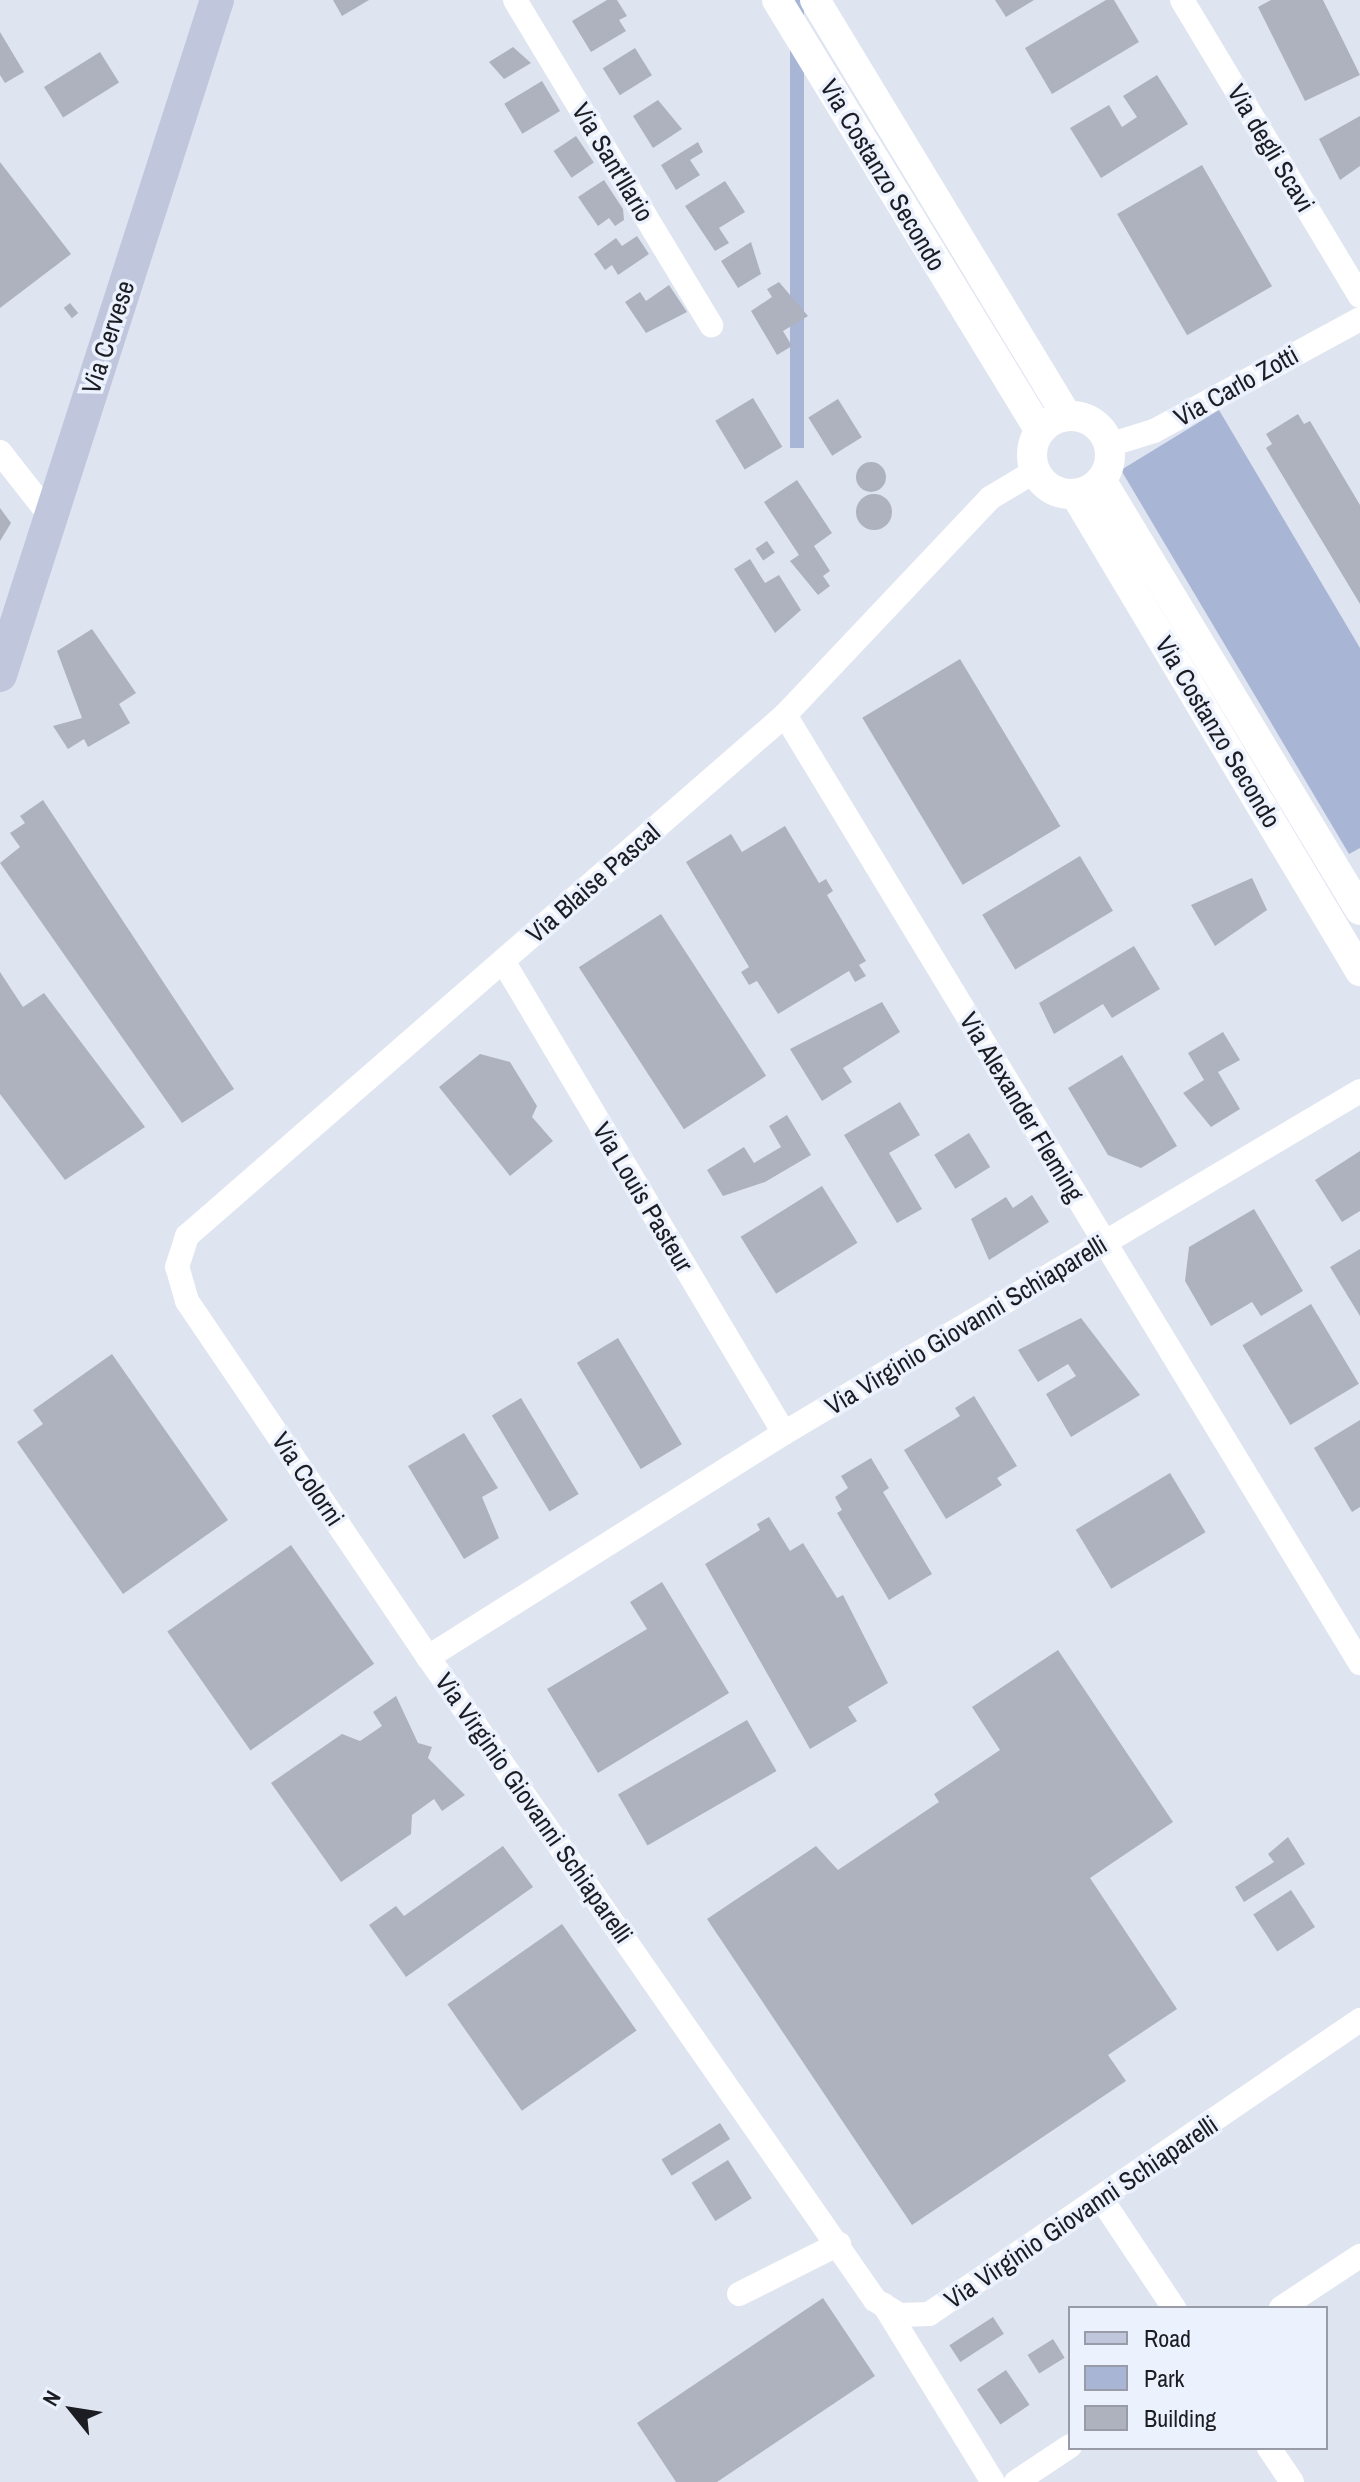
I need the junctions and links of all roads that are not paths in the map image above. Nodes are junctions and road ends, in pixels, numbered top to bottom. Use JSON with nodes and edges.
{"nodes":[{"id":1,"x":217,"y":0,"type":"edge"},
{"id":2,"x":515,"y":0,"type":"edge"},
{"id":3,"x":777,"y":0,"type":"edge"},
{"id":4,"x":815,"y":0,"type":"edge"},
{"id":5,"x":1182,"y":0,"type":"edge"},
{"id":6,"x":1360,"y":296,"type":"edge"},
{"id":7,"x":1360,"y":319,"type":"edge"},
{"id":8,"x":711,"y":325,"type":"dead end"},
{"id":9,"x":1067,"y":416,"type":"junction"},
{"id":10,"x":1040,"y":431,"type":"junction"},
{"id":11,"x":1109,"y":445,"type":"junction"},
{"id":12,"x":0,"y":452,"type":"edge"},
{"id":13,"x":1035,"y":471,"type":"junction"},
{"id":14,"x":1088,"y":487,"type":"junction"},
{"id":15,"x":51,"y":517,"type":"junction"},
{"id":16,"x":0,"y":675,"type":"edge"},
{"id":17,"x":785,"y":715,"type":"junction"},
{"id":18,"x":1358,"y":901,"type":"edge"},
{"id":19,"x":503,"y":961,"type":"junction"},
{"id":20,"x":1360,"y":971,"type":"edge"},
{"id":21,"x":1360,"y":1091,"type":"edge"},
{"id":22,"x":1104,"y":1243,"type":"junction"},
{"id":23,"x":187,"y":1301,"type":"joint"},
{"id":24,"x":784,"y":1433,"type":"junction"},
{"id":25,"x":428,"y":1657,"type":"junction"},
{"id":26,"x":1360,"y":1663,"type":"edge"},
{"id":27,"x":1360,"y":2020,"type":"edge"},
{"id":28,"x":1102,"y":2200,"type":"junction"},
{"id":29,"x":839,"y":2244,"type":"junction"},
{"id":30,"x":1360,"y":2256,"type":"edge"},
{"id":31,"x":739,"y":2294,"type":"dead end"},
{"id":32,"x":884,"y":2305,"type":"junction"},
{"id":33,"x":1173,"y":2306,"type":"edge"},
{"id":34,"x":1284,"y":2306,"type":"edge"},
{"id":35,"x":1068,"y":2447,"type":"edge"},
{"id":36,"x":1270,"y":2450,"type":"edge"},
{"id":37,"x":993,"y":2482,"type":"edge"},
{"id":38,"x":1016,"y":2482,"type":"edge"},
{"id":39,"x":1292,"y":2482,"type":"edge"}],
"edges":[{"from":1,"to":15,"type":"main road","name":"Via Cervese"},
{"from":2,"to":8,"type":"street","name":"Via Sant'Ilario"},
{"from":3,"to":10,"type":"street","name":"Via Costanzo Secondo"},
{"from":4,"to":9,"type":"street","name":"Via Costanzo Secondo"},
{"from":5,"to":6,"type":"street","name":"Via degli Scavi"},
{"from":7,"to":11,"type":"street","name":"Via Carlo Zotti"},
{"from":9,"to":10,"type":"street"},
{"from":9,"to":11,"type":"street"},
{"from":10,"to":13,"type":"street"},
{"from":11,"to":14,"type":"street"},
{"from":12,"to":15,"type":"street"},
{"from":13,"to":14,"type":"street"},
{"from":13,"to":17,"type":"street","name":"Via Blaise Pascal"},
{"from":14,"to":18,"type":"street","name":"Via Costanzo Secondo"},
{"from":14,"to":20,"type":"street","name":"Via Costanzo Secondo"},
{"from":15,"to":16,"type":"main road","name":"Via Cervese"},
{"from":17,"to":19,"type":"street","name":"Via Blaise Pascal"},
{"from":17,"to":22,"type":"street","name":"Via Alexander Fleming"},
{"from":19,"to":23,"type":"street","name":"Via Blaise Pascal"},
{"from":19,"to":24,"type":"street","name":"Via Louis Pasteur"},
{"from":21,"to":22,"type":"street","name":"Via Virginio Giovanni Schiaparelli"},
{"from":22,"to":24,"type":"street","name":"Via Virginio Giovanni Schiaparelli"},
{"from":22,"to":26,"type":"street","name":"Via Alexander Fleming"},
{"from":23,"to":25,"type":"street","name":"Via Colorni"},
{"from":24,"to":25,"type":"street","name":"Via Virginio Giovanni Schiaparelli"},
{"from":25,"to":29,"type":"street","name":"Via Virginio Giovanni Schiaparelli"},
{"from":27,"to":28,"type":"street","name":"Via Virginio Giovanni Schiaparelli"},
{"from":28,"to":32,"type":"street","name":"Via Virginio Giovanni Schiaparelli"},
{"from":28,"to":33,"type":"street"},
{"from":29,"to":31,"type":"street"},
{"from":29,"to":32,"type":"street","name":"Via Virginio Giovanni Schiaparelli"},
{"from":30,"to":34,"type":"street"},
{"from":32,"to":37,"type":"street"},
{"from":35,"to":38,"type":"street"},
{"from":36,"to":39,"type":"street"}]}
